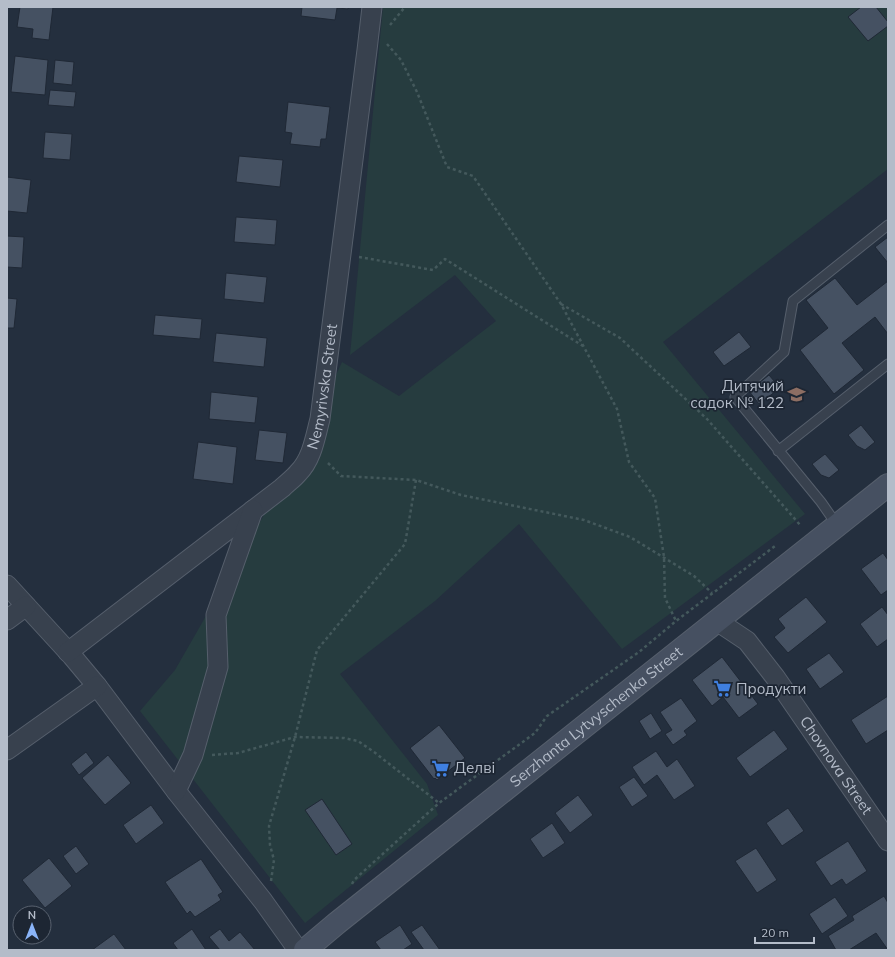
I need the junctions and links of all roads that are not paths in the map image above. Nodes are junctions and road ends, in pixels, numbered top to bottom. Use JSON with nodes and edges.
{"nodes":[{"id":1,"x":372,"y":7,"type":"edge"},
{"id":2,"x":888,"y":225,"type":"edge"},
{"id":3,"x":888,"y":364,"type":"edge"},
{"id":4,"x":778,"y":451,"type":"junction"},
{"id":5,"x":888,"y":486,"type":"edge"},
{"id":6,"x":253,"y":510,"type":"junction"},
{"id":7,"x":831,"y":516,"type":"junction"},
{"id":8,"x":7,"y":585,"type":"edge"},
{"id":9,"x":26,"y":606,"type":"junction"},
{"id":10,"x":7,"y":620,"type":"edge"},
{"id":11,"x":717,"y":621,"type":"junction"},
{"id":12,"x":68,"y":652,"type":"junction"},
{"id":13,"x":97,"y":686,"type":"junction"},
{"id":14,"x":7,"y":750,"type":"edge"},
{"id":15,"x":176,"y":791,"type":"junction"},
{"id":16,"x":888,"y":841,"type":"edge"},
{"id":17,"x":298,"y":950,"type":"edge"},
{"id":18,"x":305,"y":950,"type":"edge"}],
"edges":[{"from":1,"to":6,"type":"street","name":"Nemyrivska Street"},
{"from":2,"to":4,"type":"lane"},
{"from":3,"to":4,"type":"lane"},
{"from":4,"to":7,"type":"lane"},
{"from":5,"to":7,"type":"main road","name":"Serzhanta Lytvyschenka Street"},
{"from":6,"to":12,"type":"street","name":"Nemyrivska Street"},
{"from":6,"to":15,"type":"street"},
{"from":7,"to":11,"type":"main road","name":"Serzhanta Lytvyschenka Street"},
{"from":8,"to":9,"type":"street"},
{"from":9,"to":10,"type":"street"},
{"from":9,"to":12,"type":"street"},
{"from":11,"to":16,"type":"street","name":"Chovnova Street"},
{"from":11,"to":18,"type":"main road","name":"Serzhanta Lytvyschenka Street"},
{"from":12,"to":13,"type":"street"},
{"from":13,"to":14,"type":"street"},
{"from":13,"to":15,"type":"street"},
{"from":15,"to":17,"type":"street"}]}
